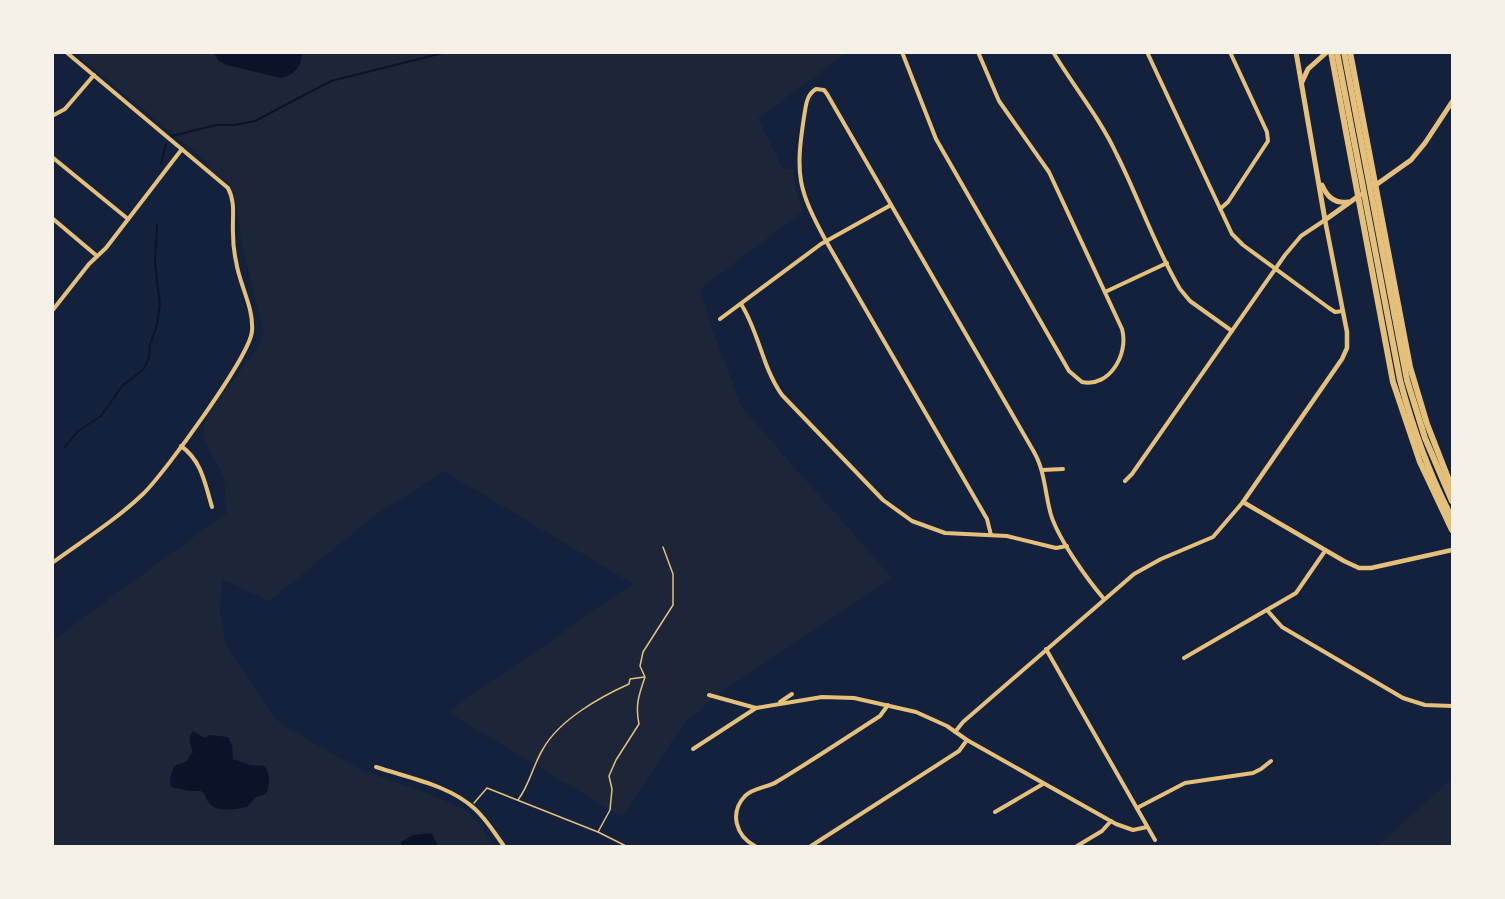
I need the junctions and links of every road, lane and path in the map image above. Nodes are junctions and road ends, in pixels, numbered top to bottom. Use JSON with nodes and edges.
{"nodes":[{"id":1,"x":66,"y":52,"type":"edge"},
{"id":2,"x":902,"y":52,"type":"edge"},
{"id":3,"x":978,"y":52,"type":"edge"},
{"id":4,"x":1053,"y":52,"type":"edge"},
{"id":5,"x":1147,"y":52,"type":"edge"},
{"id":6,"x":1230,"y":52,"type":"edge"},
{"id":7,"x":1296,"y":52,"type":"edge"},
{"id":8,"x":1329,"y":52,"type":"edge"},
{"id":9,"x":1337,"y":52,"type":"edge"},
{"id":10,"x":1344,"y":52,"type":"edge"},
{"id":11,"x":1350,"y":52,"type":"edge"},
{"id":12,"x":94,"y":75,"type":"junction"},
{"id":13,"x":1302,"y":86,"type":"junction"},
{"id":14,"x":1452,"y":102,"type":"edge"},
{"id":15,"x":52,"y":116,"type":"edge"},
{"id":16,"x":182,"y":149,"type":"junction"},
{"id":17,"x":52,"y":157,"type":"edge"},
{"id":18,"x":1320,"y":179,"type":"junction"},
{"id":19,"x":1348,"y":202,"type":"junction"},
{"id":20,"x":891,"y":205,"type":"junction"},
{"id":21,"x":1220,"y":208,"type":"junction"},
{"id":22,"x":52,"y":218,"type":"edge"},
{"id":23,"x":128,"y":219,"type":"junction"},
{"id":24,"x":1325,"y":220,"type":"junction"},
{"id":25,"x":826,"y":241,"type":"junction"},
{"id":26,"x":97,"y":256,"type":"junction"},
{"id":27,"x":1167,"y":263,"type":"junction"},
{"id":28,"x":1276,"y":268,"type":"junction"},
{"id":29,"x":1105,"y":292,"type":"junction"},
{"id":30,"x":741,"y":304,"type":"junction"},
{"id":31,"x":52,"y":311,"type":"edge"},
{"id":32,"x":1344,"y":311,"type":"junction"},
{"id":33,"x":720,"y":319,"type":"dead end"},
{"id":34,"x":1232,"y":331,"type":"junction"},
{"id":35,"x":181,"y":446,"type":"junction"},
{"id":36,"x":1063,"y":469,"type":"dead end"},
{"id":37,"x":1042,"y":470,"type":"junction"},
{"id":38,"x":1125,"y":481,"type":"dead end"},
{"id":39,"x":1452,"y":488,"type":"edge"},
{"id":40,"x":1452,"y":501,"type":"edge"},
{"id":41,"x":1243,"y":502,"type":"junction"},
{"id":42,"x":212,"y":507,"type":"dead end"},
{"id":43,"x":1452,"y":519,"type":"edge"},
{"id":44,"x":1452,"y":531,"type":"edge"},
{"id":45,"x":991,"y":535,"type":"junction"},
{"id":46,"x":1067,"y":546,"type":"junction"},
{"id":47,"x":663,"y":547,"type":"dead end"},
{"id":48,"x":1452,"y":550,"type":"edge"},
{"id":49,"x":1325,"y":551,"type":"junction"},
{"id":50,"x":52,"y":563,"type":"edge"},
{"id":51,"x":1104,"y":599,"type":"junction"},
{"id":52,"x":1267,"y":610,"type":"junction"},
{"id":53,"x":1046,"y":650,"type":"junction"},
{"id":54,"x":1184,"y":658,"type":"dead end"},
{"id":55,"x":645,"y":677,"type":"junction"},
{"id":56,"x":792,"y":694,"type":"dead end"},
{"id":57,"x":709,"y":695,"type":"dead end"},
{"id":58,"x":777,"y":704,"type":"junction"},
{"id":59,"x":888,"y":705,"type":"junction"},
{"id":60,"x":1452,"y":706,"type":"edge"},
{"id":61,"x":756,"y":708,"type":"junction"},
{"id":62,"x":955,"y":732,"type":"junction"},
{"id":63,"x":968,"y":740,"type":"junction"},
{"id":64,"x":693,"y":749,"type":"dead end"},
{"id":65,"x":1271,"y":761,"type":"dead end"},
{"id":66,"x":376,"y":767,"type":"dead end"},
{"id":67,"x":1044,"y":783,"type":"junction"},
{"id":68,"x":519,"y":800,"type":"junction"},
{"id":69,"x":472,"y":806,"type":"junction"},
{"id":70,"x":1137,"y":808,"type":"junction"},
{"id":71,"x":995,"y":812,"type":"dead end"},
{"id":72,"x":1111,"y":821,"type":"junction"},
{"id":73,"x":1147,"y":827,"type":"junction"},
{"id":74,"x":598,"y":832,"type":"junction"},
{"id":75,"x":1155,"y":840,"type":"dead end"},
{"id":76,"x":504,"y":846,"type":"edge"},
{"id":77,"x":626,"y":846,"type":"edge"},
{"id":78,"x":755,"y":846,"type":"edge"},
{"id":79,"x":811,"y":846,"type":"edge"},
{"id":80,"x":1077,"y":846,"type":"edge"}],
"edges":[{"from":1,"to":12,"type":"street"},
{"from":2,"to":29,"type":"street"},
{"from":3,"to":29,"type":"street"},
{"from":4,"to":27,"type":"street"},
{"from":5,"to":21,"type":"street"},
{"from":6,"to":21,"type":"street"},
{"from":7,"to":13,"type":"main road"},
{"from":8,"to":13,"type":"main road"},
{"from":8,"to":44,"type":"highway"},
{"from":9,"to":43,"type":"highway"},
{"from":10,"to":40,"type":"highway"},
{"from":11,"to":39,"type":"highway"},
{"from":12,"to":15,"type":"street"},
{"from":12,"to":16,"type":"street"},
{"from":13,"to":18,"type":"main road"},
{"from":14,"to":19,"type":"main road"},
{"from":16,"to":23,"type":"street"},
{"from":16,"to":35,"type":"street"},
{"from":17,"to":23,"type":"street"},
{"from":18,"to":19,"type":"main road"},
{"from":18,"to":24,"type":"main road"},
{"from":19,"to":24,"type":"main road"},
{"from":20,"to":25,"type":"street"},
{"from":20,"to":25,"type":"street"},
{"from":20,"to":37,"type":"street"},
{"from":21,"to":28,"type":"street"},
{"from":22,"to":26,"type":"street"},
{"from":23,"to":26,"type":"street"},
{"from":24,"to":28,"type":"street"},
{"from":24,"to":32,"type":"street"},
{"from":25,"to":30,"type":"street"},
{"from":25,"to":45,"type":"street"},
{"from":26,"to":31,"type":"street"},
{"from":27,"to":29,"type":"street"},
{"from":27,"to":34,"type":"street"},
{"from":28,"to":32,"type":"street"},
{"from":28,"to":34,"type":"street"},
{"from":30,"to":33,"type":"street"},
{"from":30,"to":45,"type":"street"},
{"from":32,"to":41,"type":"street"},
{"from":34,"to":38,"type":"street"},
{"from":35,"to":42,"type":"street"},
{"from":35,"to":50,"type":"street"},
{"from":36,"to":37,"type":"street"},
{"from":37,"to":46,"type":"street"},
{"from":41,"to":49,"type":"street"},
{"from":41,"to":51,"type":"street"},
{"from":45,"to":46,"type":"street"},
{"from":46,"to":51,"type":"street"},
{"from":47,"to":55,"type":"path"},
{"from":48,"to":49,"type":"street"},
{"from":49,"to":52,"type":"street"},
{"from":51,"to":53,"type":"street"},
{"from":52,"to":54,"type":"street"},
{"from":52,"to":60,"type":"street"},
{"from":53,"to":62,"type":"street"},
{"from":53,"to":70,"type":"street"},
{"from":55,"to":68,"type":"path"},
{"from":55,"to":74,"type":"path"},
{"from":56,"to":58,"type":"street"},
{"from":57,"to":61,"type":"street"},
{"from":58,"to":59,"type":"street"},
{"from":58,"to":61,"type":"street"},
{"from":59,"to":62,"type":"street"},
{"from":59,"to":78,"type":"street"},
{"from":61,"to":64,"type":"street"},
{"from":62,"to":63,"type":"street"},
{"from":63,"to":67,"type":"street"},
{"from":63,"to":79,"type":"street"},
{"from":65,"to":70,"type":"street"},
{"from":66,"to":69,"type":"street"},
{"from":67,"to":71,"type":"street"},
{"from":67,"to":72,"type":"street"},
{"from":68,"to":69,"type":"path"},
{"from":68,"to":74,"type":"path"},
{"from":69,"to":76,"type":"street"},
{"from":70,"to":73,"type":"street"},
{"from":72,"to":73,"type":"street"},
{"from":72,"to":80,"type":"street"},
{"from":73,"to":75,"type":"street"},
{"from":74,"to":77,"type":"path"}]}
